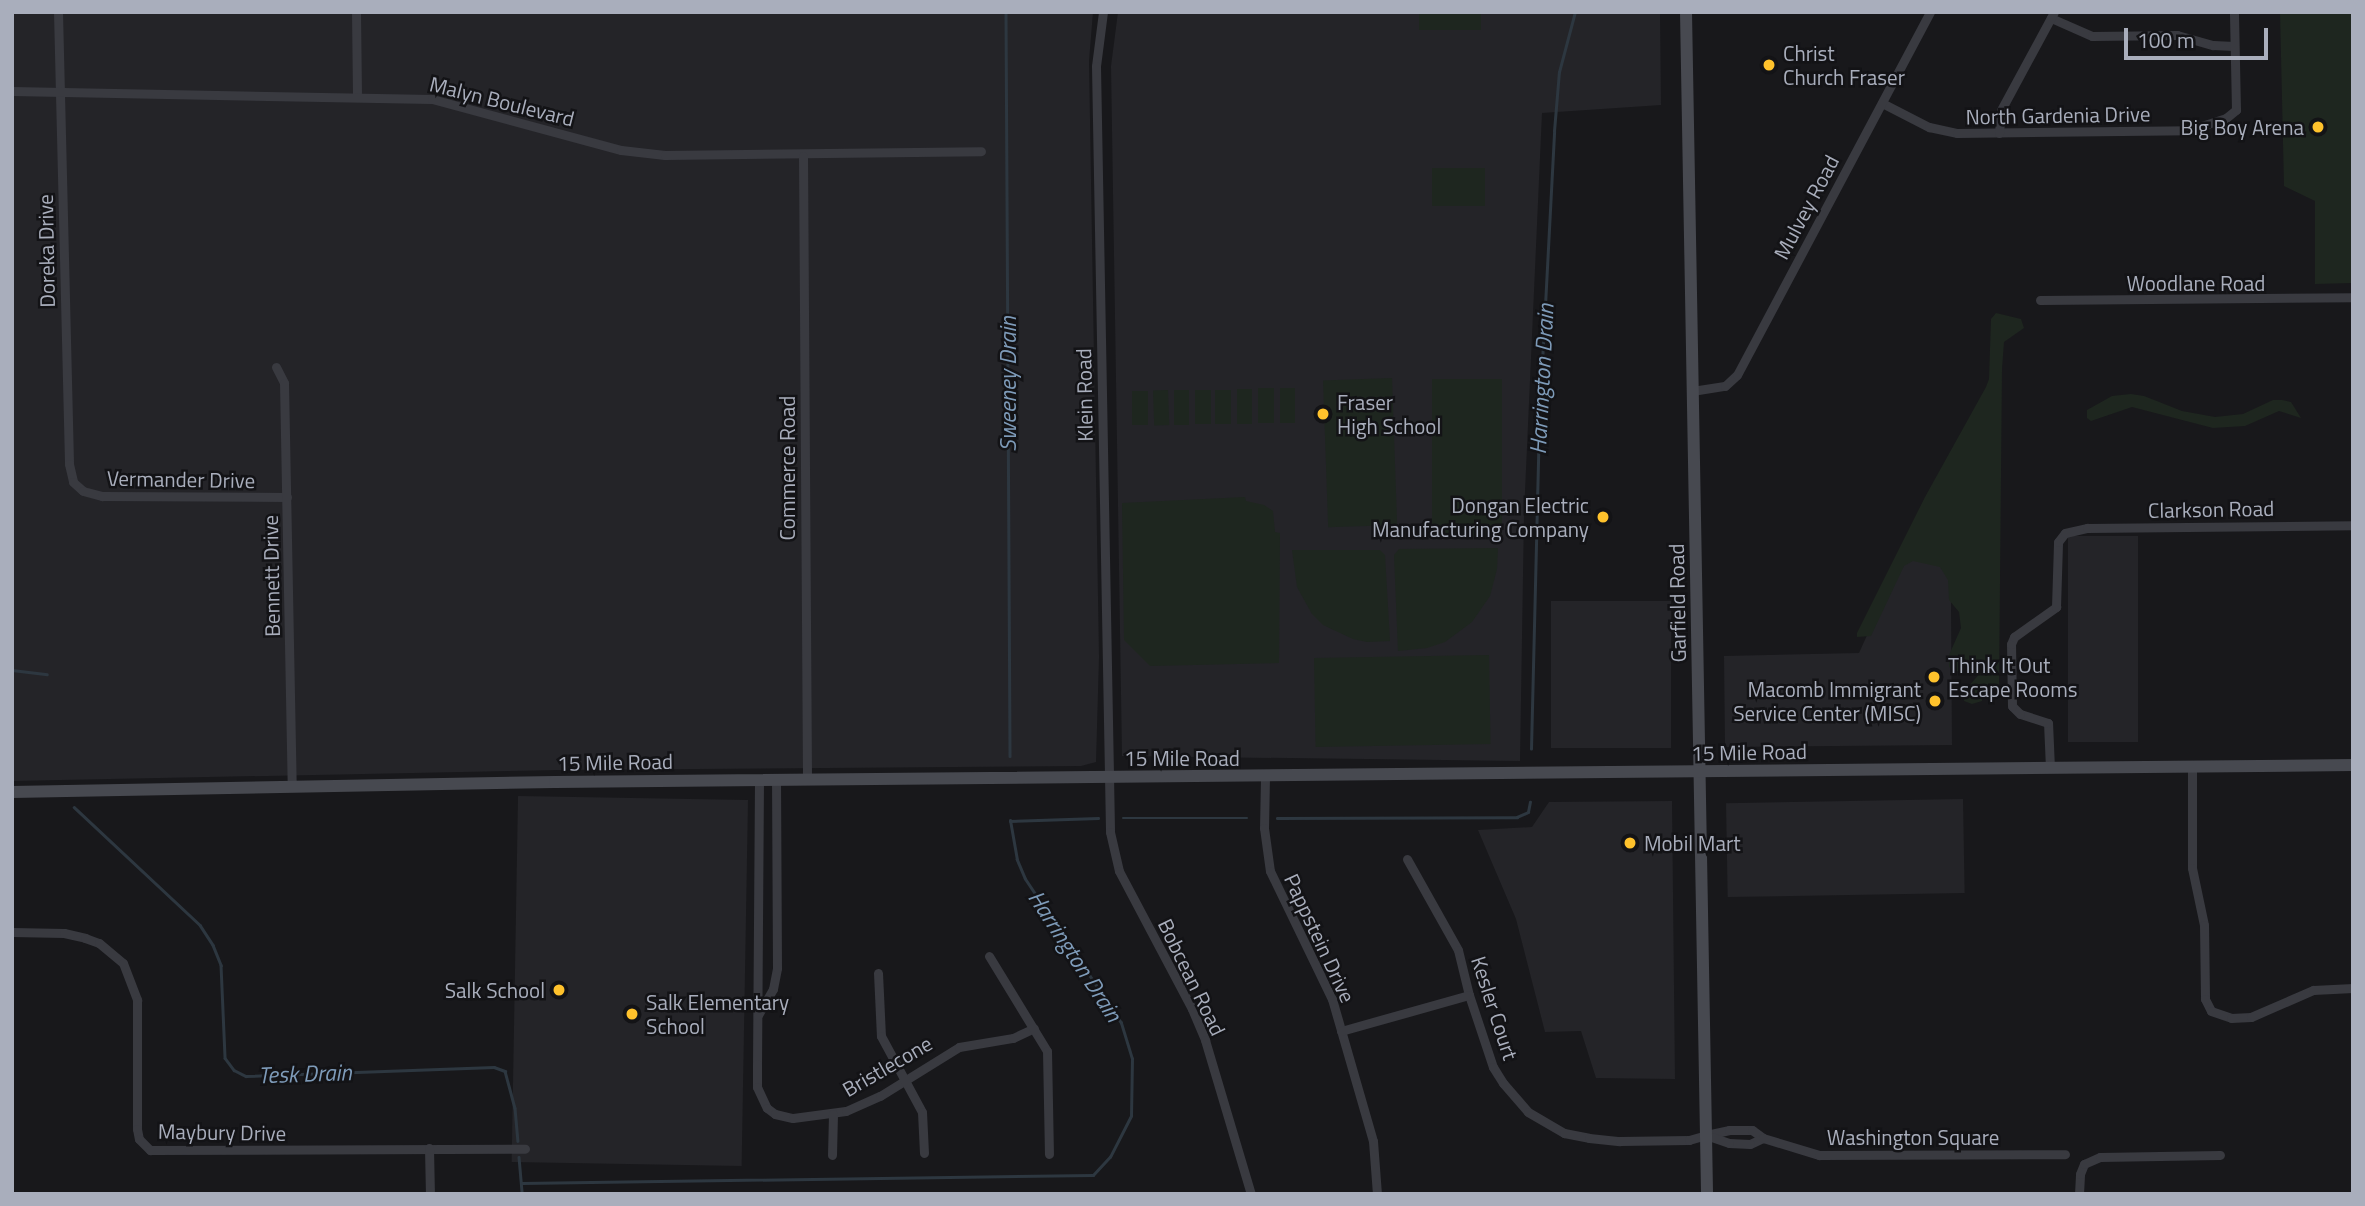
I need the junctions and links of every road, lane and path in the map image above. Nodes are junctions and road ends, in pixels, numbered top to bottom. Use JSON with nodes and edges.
{"nodes":[{"id":1,"x":58,"y":12,"type":"edge"},
{"id":2,"x":356,"y":12,"type":"edge"},
{"id":3,"x":1103,"y":12,"type":"edge"},
{"id":4,"x":1686,"y":12,"type":"edge"},
{"id":5,"x":1930,"y":12,"type":"edge"},
{"id":6,"x":2234,"y":12,"type":"edge"},
{"id":7,"x":2052,"y":15,"type":"edge"},
{"id":8,"x":2234,"y":46,"type":"junction"},
{"id":9,"x":12,"y":91,"type":"edge"},
{"id":10,"x":60,"y":92,"type":"junction"},
{"id":11,"x":357,"y":96,"type":"junction"},
{"id":12,"x":1882,"y":103,"type":"junction"},
{"id":13,"x":1998,"y":133,"type":"junction"},
{"id":14,"x":981,"y":151,"type":"dead end"},
{"id":15,"x":803,"y":156,"type":"junction"},
{"id":16,"x":2353,"y":297,"type":"edge"},
{"id":17,"x":2040,"y":300,"type":"dead end"},
{"id":18,"x":276,"y":367,"type":"dead end"},
{"id":19,"x":1692,"y":391,"type":"junction"},
{"id":20,"x":76,"y":487,"type":"joint"},
{"id":21,"x":286,"y":497,"type":"junction"},
{"id":22,"x":2353,"y":525,"type":"edge"},
{"id":23,"x":2353,"y":765,"type":"edge"},
{"id":24,"x":2192,"y":767,"type":"junction"},
{"id":25,"x":2050,"y":768,"type":"junction"},
{"id":26,"x":1699,"y":773,"type":"junction"},
{"id":27,"x":1109,"y":777,"type":"junction"},
{"id":28,"x":1265,"y":777,"type":"junction"},
{"id":29,"x":759,"y":780,"type":"junction"},
{"id":30,"x":776,"y":780,"type":"junction"},
{"id":31,"x":807,"y":780,"type":"junction"},
{"id":32,"x":292,"y":787,"type":"junction"},
{"id":33,"x":12,"y":792,"type":"edge"},
{"id":34,"x":1407,"y":859,"type":"dead end"},
{"id":35,"x":12,"y":932,"type":"edge"},
{"id":36,"x":989,"y":956,"type":"dead end"},
{"id":37,"x":878,"y":973,"type":"dead end"},
{"id":38,"x":2353,"y":988,"type":"edge"},
{"id":39,"x":1469,"y":995,"type":"junction"},
{"id":40,"x":757,"y":1017,"type":"junction"},
{"id":41,"x":1034,"y":1028,"type":"junction"},
{"id":42,"x":1341,"y":1031,"type":"junction"},
{"id":43,"x":904,"y":1080,"type":"junction"},
{"id":44,"x":833,"y":1114,"type":"junction"},
{"id":45,"x":1706,"y":1135,"type":"junction"},
{"id":46,"x":429,"y":1148,"type":"junction"},
{"id":47,"x":525,"y":1149,"type":"dead end"},
{"id":48,"x":925,"y":1153,"type":"dead end"},
{"id":49,"x":1049,"y":1154,"type":"dead end"},
{"id":50,"x":2065,"y":1154,"type":"dead end"},
{"id":51,"x":832,"y":1155,"type":"dead end"},
{"id":52,"x":2220,"y":1155,"type":"dead end"},
{"id":53,"x":430,"y":1194,"type":"edge"},
{"id":54,"x":1251,"y":1194,"type":"edge"},
{"id":55,"x":1377,"y":1194,"type":"edge"},
{"id":56,"x":1707,"y":1194,"type":"edge"},
{"id":57,"x":2079,"y":1194,"type":"edge"}],
"edges":[{"from":1,"to":10,"type":"street","name":"Doreka Drive"},
{"from":2,"to":11,"type":"street"},
{"from":3,"to":27,"type":"street","name":"Klein Road"},
{"from":4,"to":19,"type":"main road","name":"Garfield Road"},
{"from":5,"to":12,"type":"street","name":"Mulvey Road"},
{"from":6,"to":8,"type":"street"},
{"from":7,"to":8,"type":"street"},
{"from":7,"to":13,"type":"street"},
{"from":8,"to":13,"type":"street","name":"North Gardenia Drive"},
{"from":9,"to":10,"type":"street","name":"Malyn Boulevard"},
{"from":10,"to":11,"type":"street","name":"Malyn Boulevard"},
{"from":10,"to":20,"type":"street","name":"Doreka Drive"},
{"from":11,"to":15,"type":"street","name":"Malyn Boulevard"},
{"from":12,"to":13,"type":"street","name":"North Gardenia Drive"},
{"from":12,"to":19,"type":"street","name":"Mulvey Road"},
{"from":14,"to":15,"type":"street","name":"Malyn Boulevard"},
{"from":15,"to":31,"type":"street","name":"Commerce Road"},
{"from":16,"to":17,"type":"street","name":"Woodlane Road"},
{"from":18,"to":21,"type":"street","name":"Bennett Drive"},
{"from":19,"to":26,"type":"main road","name":"Garfield Road"},
{"from":20,"to":21,"type":"street","name":"Vermander Drive"},
{"from":21,"to":32,"type":"street","name":"Bennett Drive"},
{"from":22,"to":25,"type":"street","name":"Clarkson Road"},
{"from":23,"to":24,"type":"main road","name":"15 Mile Road"},
{"from":24,"to":25,"type":"main road","name":"15 Mile Road"},
{"from":24,"to":38,"type":"street"},
{"from":25,"to":26,"type":"main road","name":"15 Mile Road"},
{"from":26,"to":28,"type":"main road","name":"15 Mile Road"},
{"from":26,"to":45,"type":"main road","name":"Garfield Road"},
{"from":27,"to":28,"type":"main road","name":"15 Mile Road"},
{"from":27,"to":31,"type":"main road","name":"15 Mile Road"},
{"from":27,"to":54,"type":"street","name":"Bobcean Road"},
{"from":28,"to":42,"type":"street","name":"Pappstein Drive"},
{"from":29,"to":30,"type":"main road","name":"15 Mile Road"},
{"from":29,"to":32,"type":"main road","name":"15 Mile Road"},
{"from":29,"to":40,"type":"street","name":"Bristlecone"},
{"from":30,"to":31,"type":"main road","name":"15 Mile Road"},
{"from":30,"to":40,"type":"street","name":"Bristlecone"},
{"from":32,"to":33,"type":"main road","name":"15 Mile Road"},
{"from":34,"to":39,"type":"street","name":"Kesler Court"},
{"from":35,"to":46,"type":"street","name":"Maybury Drive"},
{"from":36,"to":41,"type":"street"},
{"from":37,"to":43,"type":"street"},
{"from":39,"to":42,"type":"street"},
{"from":39,"to":45,"type":"street","name":"Kesler Court"},
{"from":40,"to":44,"type":"street","name":"Bristlecone"},
{"from":41,"to":43,"type":"street","name":"Bristlecone"},
{"from":41,"to":49,"type":"street"},
{"from":42,"to":55,"type":"street","name":"Pappstein Drive"},
{"from":43,"to":44,"type":"street","name":"Bristlecone"},
{"from":43,"to":48,"type":"street"},
{"from":44,"to":51,"type":"street"},
{"from":45,"to":50,"type":"street","name":"Washington Square"},
{"from":45,"to":56,"type":"main road","name":"Garfield Road"},
{"from":46,"to":47,"type":"street","name":"Maybury Drive"},
{"from":46,"to":53,"type":"street"},
{"from":52,"to":57,"type":"street"}]}
